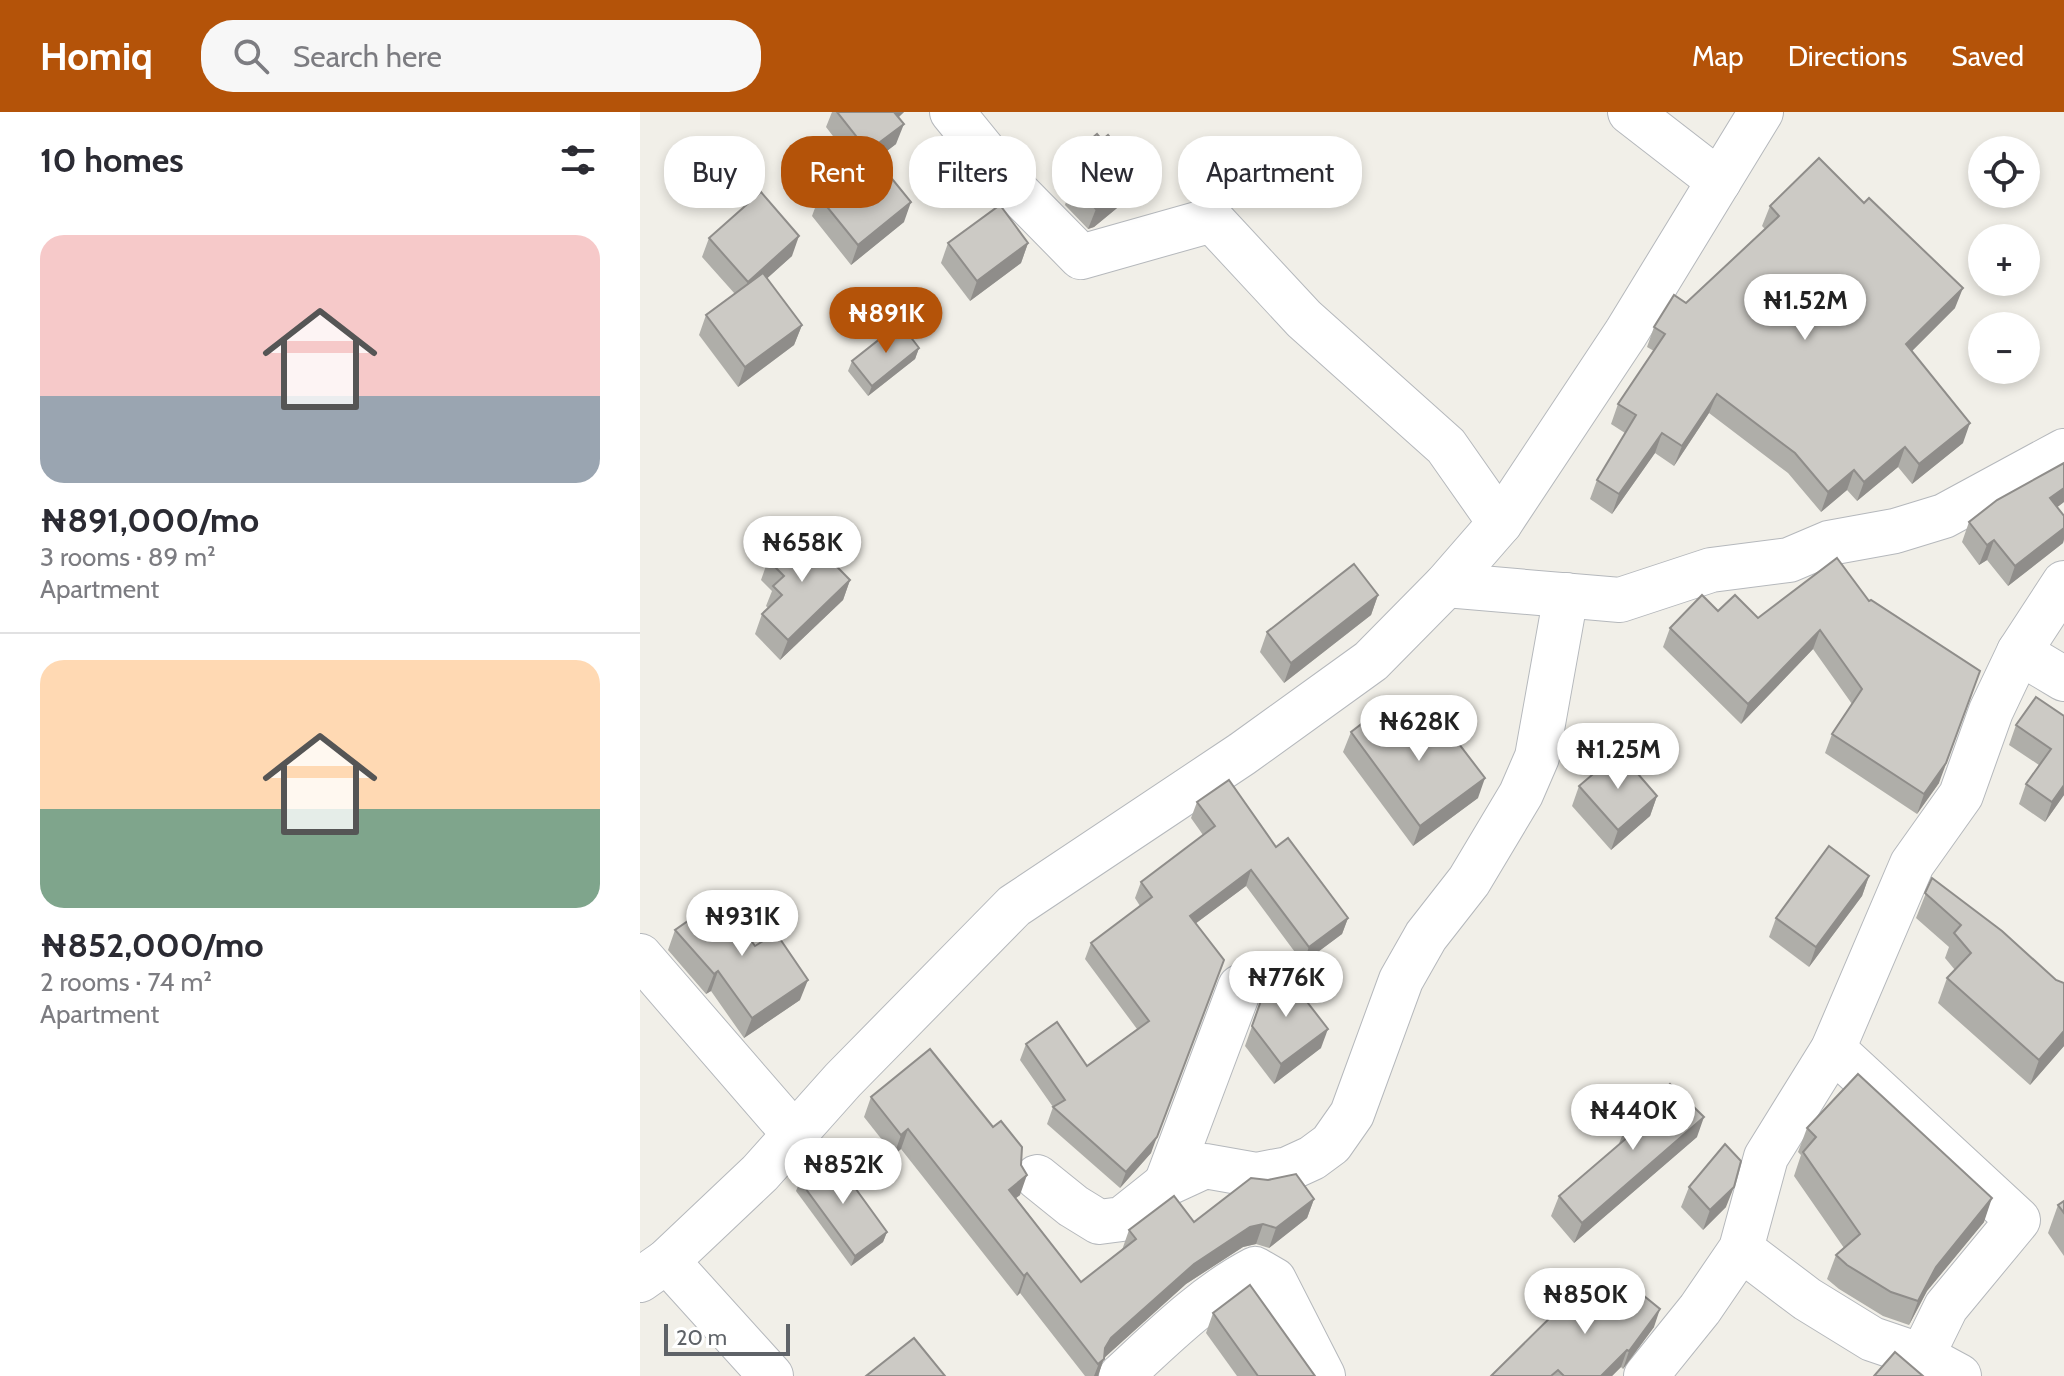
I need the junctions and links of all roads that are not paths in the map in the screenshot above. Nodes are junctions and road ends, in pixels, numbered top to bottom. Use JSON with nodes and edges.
{"nodes":[{"id":1,"x":952,"y":112,"type":"edge"},
{"id":2,"x":1630,"y":112,"type":"edge"},
{"id":3,"x":1761,"y":112,"type":"edge"},
{"id":4,"x":1719,"y":181,"type":"junction"},
{"id":5,"x":2064,"y":451,"type":"edge"},
{"id":6,"x":1500,"y":523,"type":"junction"},
{"id":7,"x":2064,"y":583,"type":"edge"},
{"id":8,"x":1446,"y":585,"type":"junction"},
{"id":9,"x":1566,"y":595,"type":"junction"},
{"id":10,"x":2019,"y":652,"type":"junction"},
{"id":11,"x":2064,"y":679,"type":"edge"},
{"id":12,"x":1912,"y":864,"type":"junction"},
{"id":13,"x":1947,"y":891,"type":"edge"},
{"id":14,"x":640,"y":956,"type":"edge"},
{"id":15,"x":1240,"y":987,"type":"dead end"},
{"id":16,"x":1833,"y":1049,"type":"junction"},
{"id":17,"x":796,"y":1136,"type":"junction"},
{"id":18,"x":1037,"y":1177,"type":"dead end"},
{"id":19,"x":1166,"y":1184,"type":"junction"},
{"id":20,"x":1741,"y":1249,"type":"junction"},
{"id":21,"x":654,"y":1270,"type":"edge"},
{"id":22,"x":1940,"y":1366,"type":"edge"},
{"id":23,"x":771,"y":1376,"type":"edge"},
{"id":24,"x":1121,"y":1376,"type":"edge"},
{"id":25,"x":1323,"y":1376,"type":"edge"},
{"id":26,"x":1646,"y":1376,"type":"edge"}],
"edges":[{"from":1,"to":6,"type":"street"},
{"from":2,"to":4,"type":"street"},
{"from":3,"to":4,"type":"street"},
{"from":4,"to":6,"type":"street"},
{"from":5,"to":9,"type":"street"},
{"from":6,"to":8,"type":"street"},
{"from":7,"to":10,"type":"street"},
{"from":8,"to":9,"type":"street"},
{"from":8,"to":17,"type":"street"},
{"from":9,"to":19,"type":"street"},
{"from":10,"to":11,"type":"street"},
{"from":10,"to":12,"type":"street"},
{"from":12,"to":13,"type":"street"},
{"from":12,"to":16,"type":"street"},
{"from":14,"to":17,"type":"street"},
{"from":15,"to":19,"type":"street"},
{"from":16,"to":20,"type":"street"},
{"from":16,"to":22,"type":"street"},
{"from":17,"to":21,"type":"street"},
{"from":18,"to":19,"type":"street"},
{"from":20,"to":22,"type":"street"},
{"from":20,"to":26,"type":"street"},
{"from":21,"to":23,"type":"street"},
{"from":24,"to":25,"type":"street"}]}
